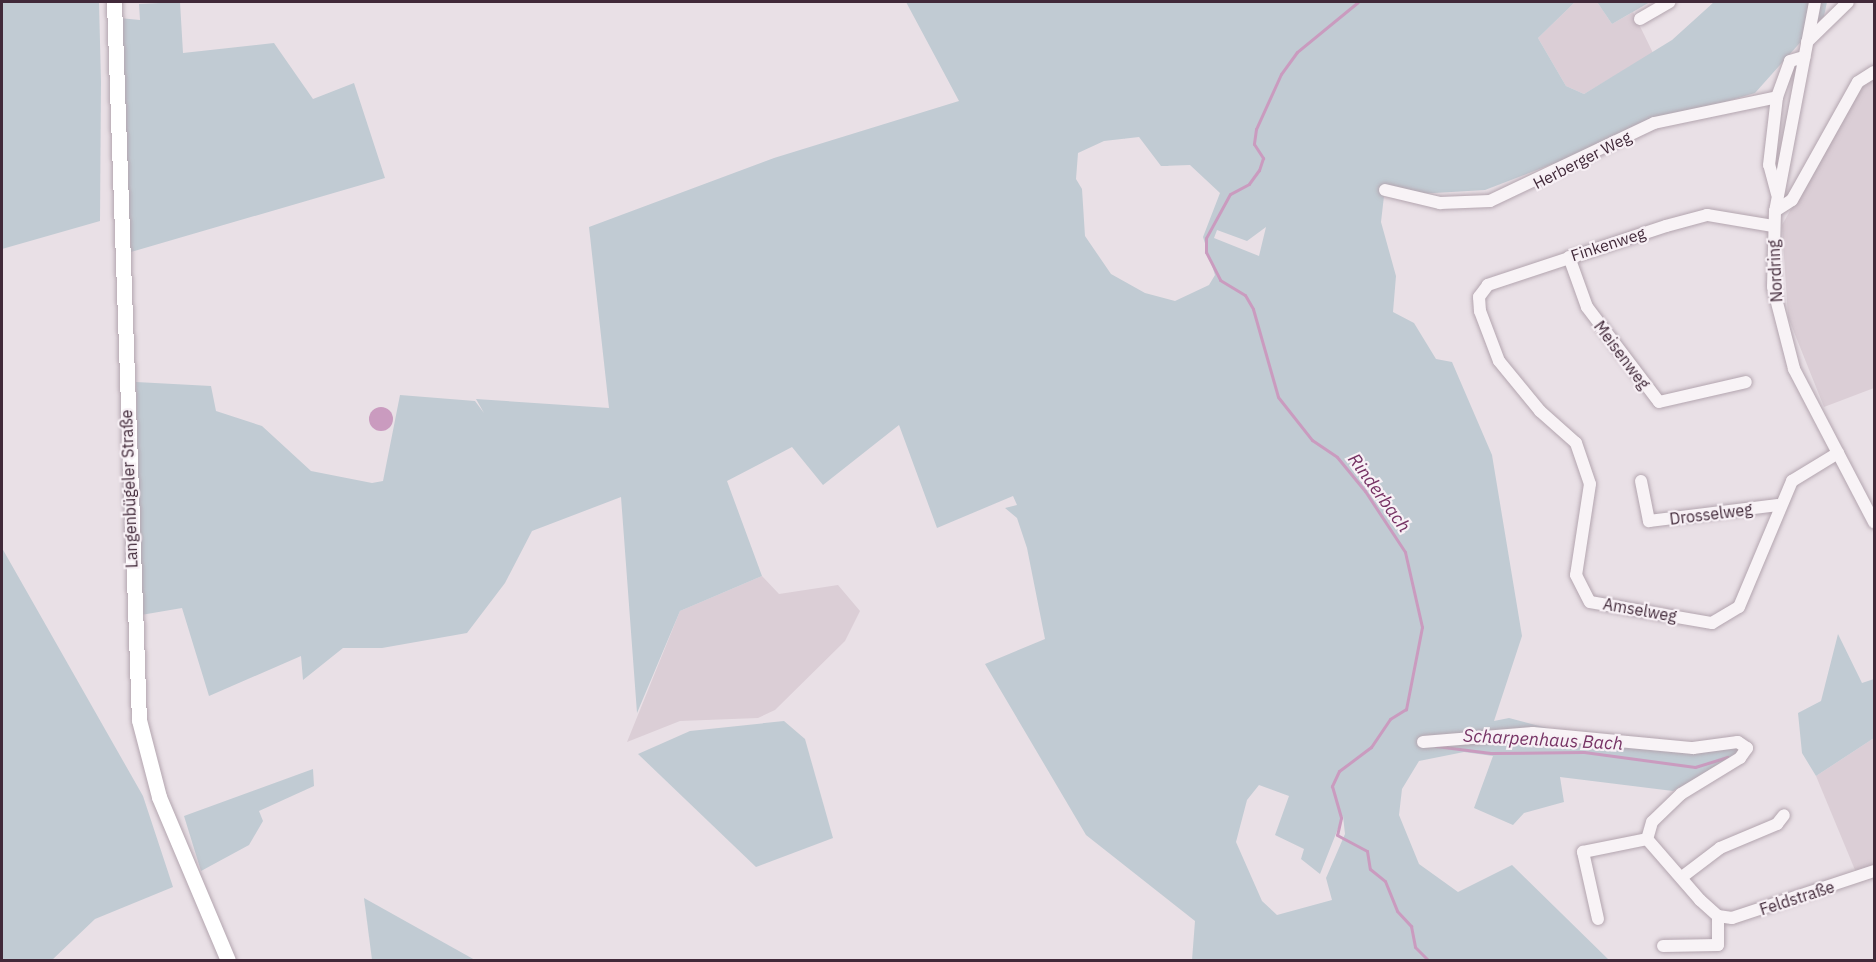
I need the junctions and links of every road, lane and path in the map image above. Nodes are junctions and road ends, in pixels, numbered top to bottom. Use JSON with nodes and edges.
{"nodes":[{"id":1,"x":114,"y":2,"type":"edge"},
{"id":2,"x":1670,"y":2,"type":"edge"},
{"id":3,"x":1815,"y":2,"type":"edge"},
{"id":4,"x":1848,"y":2,"type":"edge"},
{"id":5,"x":1640,"y":19,"type":"dead end"},
{"id":6,"x":1807,"y":42,"type":"junction"},
{"id":7,"x":1804,"y":57,"type":"junction"},
{"id":8,"x":1875,"y":72,"type":"edge"},
{"id":9,"x":1777,"y":97,"type":"junction"},
{"id":10,"x":1385,"y":190,"type":"dead end"},
{"id":11,"x":1778,"y":195,"type":"junction"},
{"id":12,"x":1775,"y":211,"type":"junction"},
{"id":13,"x":1773,"y":226,"type":"junction"},
{"id":14,"x":1569,"y":257,"type":"junction"},
{"id":15,"x":1486,"y":325,"type":"joint"},
{"id":16,"x":1746,"y":382,"type":"dead end"},
{"id":17,"x":1838,"y":453,"type":"junction"},
{"id":18,"x":1641,"y":481,"type":"dead end"},
{"id":19,"x":1778,"y":506,"type":"junction"},
{"id":20,"x":1875,"y":522,"type":"edge"},
{"id":21,"x":1423,"y":742,"type":"dead end"},
{"id":22,"x":1784,"y":815,"type":"dead end"},
{"id":23,"x":1647,"y":839,"type":"junction"},
{"id":24,"x":1875,"y":871,"type":"edge"},
{"id":25,"x":1682,"y":877,"type":"junction"},
{"id":26,"x":1718,"y":916,"type":"junction"},
{"id":27,"x":1598,"y":920,"type":"dead end"},
{"id":28,"x":1663,"y":946,"type":"dead end"},
{"id":29,"x":228,"y":960,"type":"edge"}],
"edges":[{"from":1,"to":29,"type":"main road","name":"Langenbügeler Straße"},
{"from":2,"to":5,"type":"street"},
{"from":3,"to":6,"type":"street","name":"Nordring"},
{"from":4,"to":6,"type":"street"},
{"from":6,"to":7,"type":"street","name":"Nordring"},
{"from":7,"to":9,"type":"street"},
{"from":7,"to":11,"type":"street","name":"Nordring"},
{"from":8,"to":12,"type":"street"},
{"from":9,"to":10,"type":"street","name":"Herberger Weg"},
{"from":9,"to":11,"type":"street"},
{"from":11,"to":12,"type":"street","name":"Nordring"},
{"from":12,"to":13,"type":"street","name":"Nordring"},
{"from":13,"to":14,"type":"street","name":"Finkenweg"},
{"from":13,"to":17,"type":"street","name":"Nordring"},
{"from":14,"to":15,"type":"street","name":"Finkenweg"},
{"from":14,"to":16,"type":"street","name":"Meisenweg"},
{"from":15,"to":19,"type":"street","name":"Amselweg"},
{"from":17,"to":19,"type":"street","name":"Amselweg"},
{"from":17,"to":20,"type":"street","name":"Nordring"},
{"from":18,"to":19,"type":"street","name":"Drosselweg"},
{"from":21,"to":23,"type":"street"},
{"from":22,"to":25,"type":"street"},
{"from":23,"to":25,"type":"street"},
{"from":23,"to":27,"type":"street"},
{"from":24,"to":26,"type":"street","name":"Feldstraße"},
{"from":25,"to":26,"type":"street"},
{"from":26,"to":28,"type":"street"}]}
